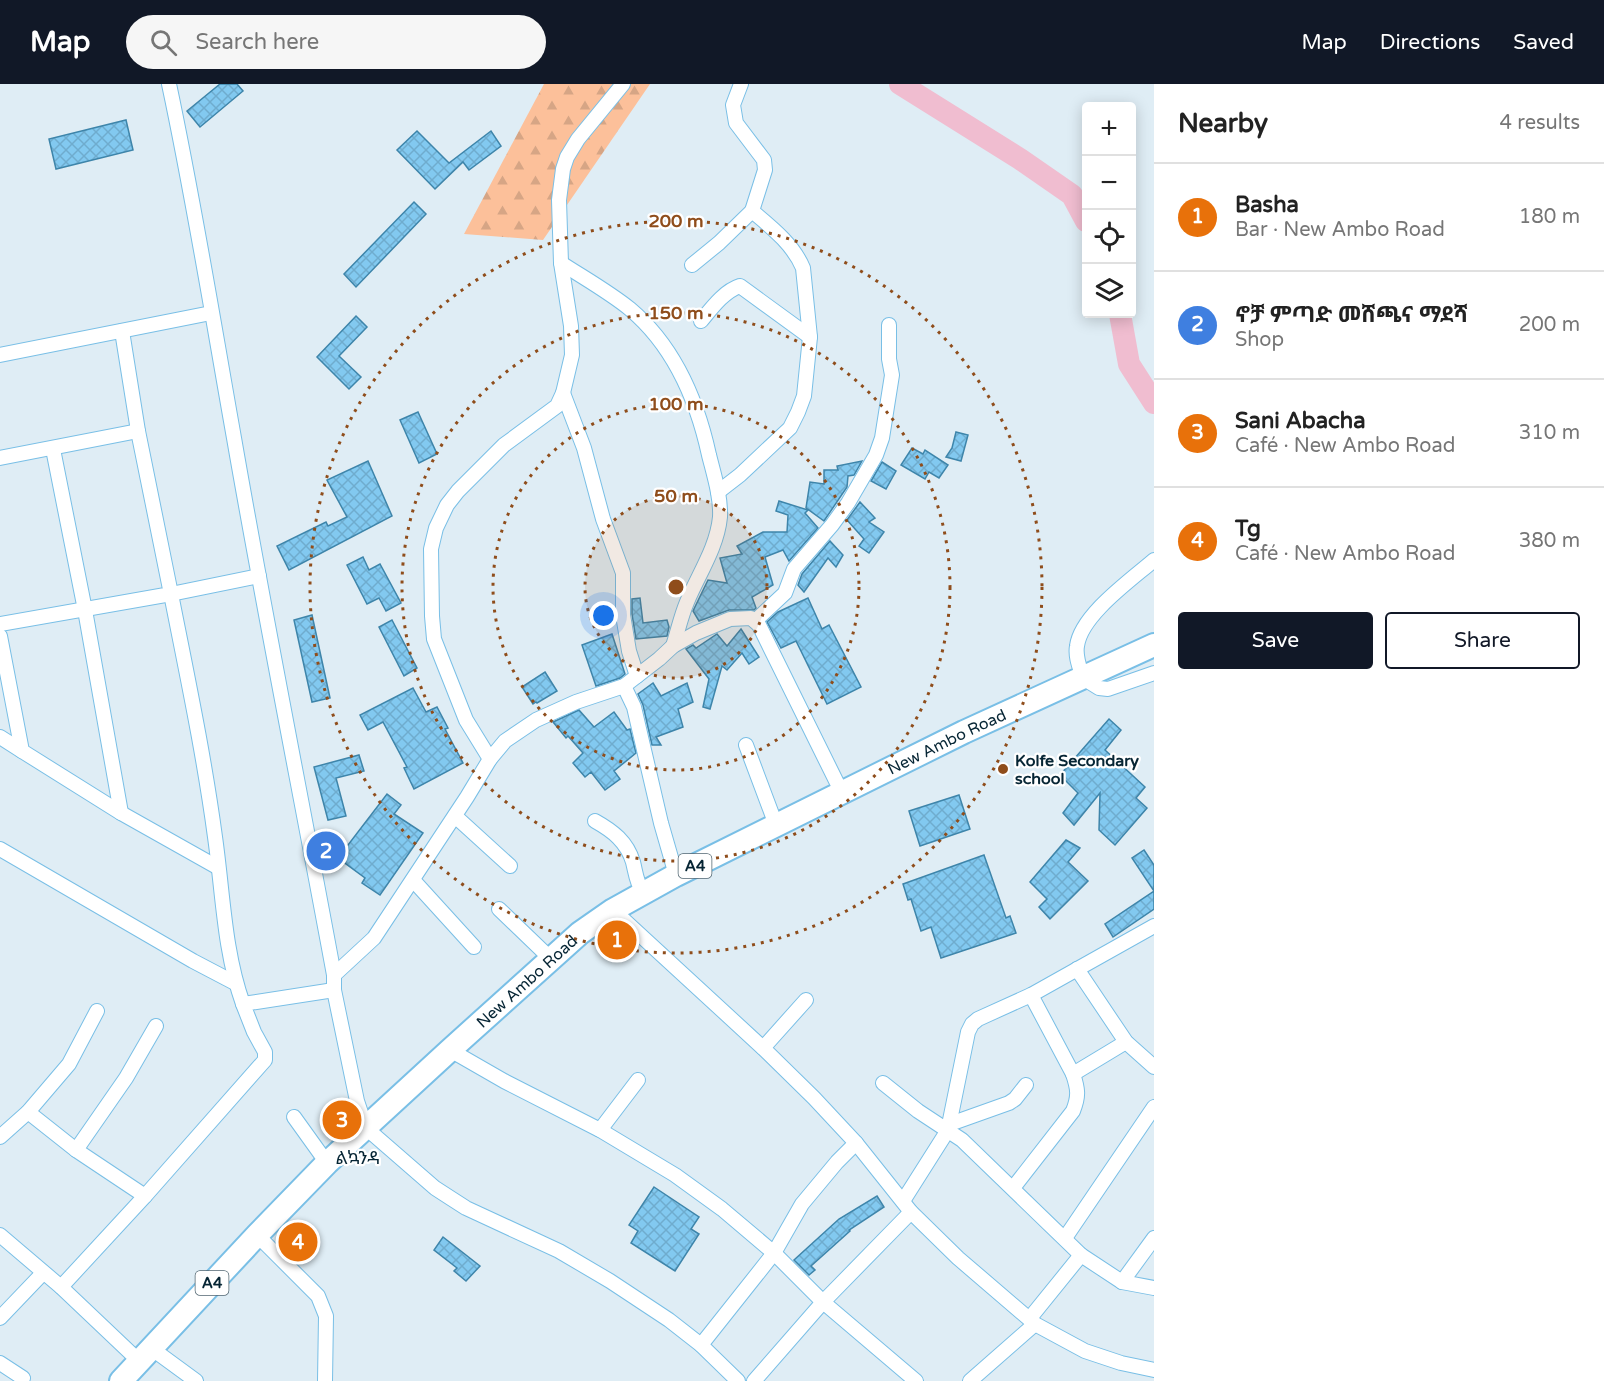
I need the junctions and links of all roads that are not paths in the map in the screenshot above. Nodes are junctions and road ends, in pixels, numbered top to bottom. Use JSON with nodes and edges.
{"nodes":[{"id":1,"x":169,"y":84,"type":"edge"},
{"id":2,"x":623,"y":84,"type":"edge"},
{"id":3,"x":741,"y":84,"type":"edge"},
{"id":4,"x":752,"y":211,"type":"junction"},
{"id":5,"x":561,"y":264,"type":"junction"},
{"id":6,"x":692,"y":266,"type":"dead end"},
{"id":7,"x":211,"y":313,"type":"junction"},
{"id":8,"x":701,"y":321,"type":"dead end"},
{"id":9,"x":889,"y":325,"type":"dead end"},
{"id":10,"x":122,"y":331,"type":"junction"},
{"id":11,"x":810,"y":337,"type":"junction"},
{"id":12,"x":0,"y":355,"type":"edge"},
{"id":13,"x":563,"y":393,"type":"junction"},
{"id":14,"x":138,"y":431,"type":"junction"},
{"id":15,"x":53,"y":449,"type":"junction"},
{"id":16,"x":0,"y":458,"type":"edge"},
{"id":17,"x":718,"y":492,"type":"junction"},
{"id":18,"x":1154,"y":560,"type":"edge"},
{"id":19,"x":259,"y":576,"type":"junction"},
{"id":20,"x":171,"y":594,"type":"junction"},
{"id":21,"x":85,"y":610,"type":"junction"},
{"id":22,"x":755,"y":621,"type":"junction"},
{"id":23,"x":0,"y":624,"type":"edge"},
{"id":24,"x":0,"y":636,"type":"edge"},
{"id":25,"x":1154,"y":645,"type":"edge"},
{"id":26,"x":673,"y":646,"type":"junction"},
{"id":27,"x":1154,"y":673,"type":"edge"},
{"id":28,"x":637,"y":676,"type":"junction"},
{"id":29,"x":1083,"y":678,"type":"junction"},
{"id":30,"x":624,"y":686,"type":"junction"},
{"id":31,"x":0,"y":737,"type":"edge"},
{"id":32,"x":746,"y":746,"type":"dead end"},
{"id":33,"x":22,"y":751,"type":"junction"},
{"id":34,"x":490,"y":759,"type":"junction"},
{"id":35,"x":843,"y":793,"type":"junction"},
{"id":36,"x":121,"y":813,"type":"junction"},
{"id":37,"x":455,"y":816,"type":"junction"},
{"id":38,"x":596,"y":821,"type":"dead end"},
{"id":39,"x":776,"y":825,"type":"junction"},
{"id":40,"x":0,"y":849,"type":"edge"},
{"id":41,"x":510,"y":866,"type":"dead end"},
{"id":42,"x":217,"y":867,"type":"junction"},
{"id":43,"x":676,"y":876,"type":"junction"},
{"id":44,"x":413,"y":880,"type":"junction"},
{"id":45,"x":643,"y":893,"type":"junction"},
{"id":46,"x":499,"y":909,"type":"dead end"},
{"id":47,"x":613,"y":910,"type":"junction"},
{"id":48,"x":1154,"y":926,"type":"edge"},
{"id":49,"x":474,"y":947,"type":"dead end"},
{"id":50,"x":550,"y":958,"type":"junction"},
{"id":51,"x":1077,"y":969,"type":"junction"},
{"id":52,"x":334,"y":975,"type":"junction"},
{"id":53,"x":235,"y":983,"type":"junction"},
{"id":54,"x":334,"y":990,"type":"junction"},
{"id":55,"x":1031,"y":995,"type":"junction"},
{"id":56,"x":806,"y":1000,"type":"dead end"},
{"id":57,"x":243,"y":1004,"type":"junction"},
{"id":58,"x":97,"y":1011,"type":"dead end"},
{"id":59,"x":156,"y":1026,"type":"dead end"},
{"id":60,"x":1126,"y":1042,"type":"junction"},
{"id":61,"x":763,"y":1048,"type":"junction"},
{"id":62,"x":450,"y":1050,"type":"junction"},
{"id":63,"x":1154,"y":1066,"type":"edge"},
{"id":64,"x":1072,"y":1074,"type":"junction"},
{"id":65,"x":638,"y":1080,"type":"dead end"},
{"id":66,"x":883,"y":1083,"type":"dead end"},
{"id":67,"x":1026,"y":1085,"type":"dead end"},
{"id":68,"x":1154,"y":1107,"type":"edge"},
{"id":69,"x":28,"y":1112,"type":"junction"},
{"id":70,"x":294,"y":1117,"type":"dead end"},
{"id":71,"x":949,"y":1127,"type":"junction"},
{"id":72,"x":366,"y":1128,"type":"junction"},
{"id":73,"x":600,"y":1130,"type":"junction"},
{"id":74,"x":0,"y":1137,"type":"edge"},
{"id":75,"x":856,"y":1143,"type":"junction"},
{"id":76,"x":76,"y":1150,"type":"junction"},
{"id":77,"x":327,"y":1163,"type":"junction"},
{"id":78,"x":1013,"y":1188,"type":"junction"},
{"id":79,"x":145,"y":1196,"type":"junction"},
{"id":80,"x":907,"y":1207,"type":"junction"},
{"id":81,"x":0,"y":1235,"type":"edge"},
{"id":82,"x":257,"y":1235,"type":"junction"},
{"id":83,"x":1065,"y":1238,"type":"junction"},
{"id":84,"x":1154,"y":1238,"type":"edge"},
{"id":85,"x":774,"y":1253,"type":"junction"},
{"id":86,"x":1081,"y":1254,"type":"junction"},
{"id":87,"x":43,"y":1273,"type":"junction"},
{"id":88,"x":1122,"y":1282,"type":"junction"},
{"id":89,"x":61,"y":1287,"type":"junction"},
{"id":90,"x":1154,"y":1288,"type":"edge"},
{"id":91,"x":823,"y":1302,"type":"junction"},
{"id":92,"x":0,"y":1317,"type":"edge"},
{"id":93,"x":1033,"y":1321,"type":"junction"},
{"id":94,"x":701,"y":1345,"type":"junction"},
{"id":95,"x":145,"y":1354,"type":"junction"},
{"id":96,"x":0,"y":1363,"type":"edge"},
{"id":97,"x":1154,"y":1370,"type":"edge"},
{"id":98,"x":23,"y":1378,"type":"dead end"},
{"id":99,"x":121,"y":1381,"type":"edge"},
{"id":100,"x":196,"y":1381,"type":"edge"},
{"id":101,"x":325,"y":1381,"type":"edge"},
{"id":102,"x":738,"y":1381,"type":"edge"},
{"id":103,"x":754,"y":1381,"type":"edge"},
{"id":104,"x":916,"y":1381,"type":"edge"},
{"id":105,"x":970,"y":1381,"type":"edge"}],
"edges":[{"from":1,"to":7,"type":"street"},
{"from":2,"to":5,"type":"street"},
{"from":3,"to":4,"type":"street"},
{"from":4,"to":6,"type":"street"},
{"from":4,"to":11,"type":"street"},
{"from":5,"to":13,"type":"street"},
{"from":5,"to":17,"type":"street"},
{"from":7,"to":10,"type":"street"},
{"from":7,"to":19,"type":"street"},
{"from":8,"to":11,"type":"street"},
{"from":9,"to":22,"type":"street"},
{"from":10,"to":12,"type":"street"},
{"from":10,"to":14,"type":"street"},
{"from":11,"to":17,"type":"street"},
{"from":13,"to":28,"type":"street"},
{"from":13,"to":34,"type":"street"},
{"from":14,"to":15,"type":"street"},
{"from":14,"to":20,"type":"street"},
{"from":15,"to":16,"type":"street"},
{"from":15,"to":21,"type":"street"},
{"from":17,"to":26,"type":"street"},
{"from":18,"to":29,"type":"street"},
{"from":19,"to":20,"type":"street"},
{"from":19,"to":52,"type":"street"},
{"from":20,"to":21,"type":"street"},
{"from":20,"to":42,"type":"street"},
{"from":21,"to":23,"type":"street"},
{"from":21,"to":36,"type":"street"},
{"from":22,"to":26,"type":"street"},
{"from":22,"to":35,"type":"street"},
{"from":24,"to":33,"type":"street"},
{"from":25,"to":29,"type":"main road","name":"New Ambo Road","number":"A4"},
{"from":26,"to":28,"type":"street"},
{"from":27,"to":29,"type":"street"},
{"from":28,"to":30,"type":"street"},
{"from":29,"to":35,"type":"main road","name":"New Ambo Road","number":"A4"},
{"from":30,"to":34,"type":"street"},
{"from":30,"to":43,"type":"street"},
{"from":31,"to":33,"type":"street"},
{"from":32,"to":39,"type":"street"},
{"from":33,"to":36,"type":"street"},
{"from":34,"to":37,"type":"street"},
{"from":35,"to":39,"type":"main road","name":"New Ambo Road","number":"A4"},
{"from":36,"to":42,"type":"street"},
{"from":37,"to":41,"type":"street"},
{"from":37,"to":44,"type":"street"},
{"from":38,"to":45,"type":"street"},
{"from":39,"to":43,"type":"main road","name":"New Ambo Road","number":"A4"},
{"from":40,"to":53,"type":"street"},
{"from":42,"to":53,"type":"street"},
{"from":43,"to":45,"type":"main road","name":"New Ambo Road","number":"A4"},
{"from":44,"to":49,"type":"street"},
{"from":44,"to":52,"type":"street"},
{"from":45,"to":47,"type":"main road","name":"New Ambo Road","number":"A4"},
{"from":46,"to":50,"type":"street"},
{"from":47,"to":50,"type":"main road","name":"New Ambo Road","number":"A4"},
{"from":47,"to":61,"type":"street"},
{"from":48,"to":51,"type":"street"},
{"from":50,"to":62,"type":"main road","name":"New Ambo Road","number":"A4"},
{"from":51,"to":55,"type":"street"},
{"from":51,"to":60,"type":"street"},
{"from":52,"to":54,"type":"street"},
{"from":53,"to":57,"type":"street"},
{"from":54,"to":57,"type":"street"},
{"from":54,"to":72,"type":"street"},
{"from":55,"to":64,"type":"street"},
{"from":55,"to":71,"type":"street"},
{"from":56,"to":61,"type":"street"},
{"from":57,"to":79,"type":"street"},
{"from":58,"to":69,"type":"street"},
{"from":59,"to":76,"type":"street"},
{"from":60,"to":63,"type":"street"},
{"from":60,"to":64,"type":"street"},
{"from":61,"to":75,"type":"street"},
{"from":62,"to":72,"type":"main road","name":"New Ambo Road","number":"A4"},
{"from":62,"to":73,"type":"street"},
{"from":64,"to":78,"type":"street"},
{"from":65,"to":73,"type":"street"},
{"from":66,"to":71,"type":"street"},
{"from":67,"to":71,"type":"street"},
{"from":68,"to":83,"type":"street"},
{"from":69,"to":74,"type":"street"},
{"from":69,"to":76,"type":"street"},
{"from":70,"to":77,"type":"street"},
{"from":71,"to":78,"type":"street"},
{"from":71,"to":80,"type":"street"},
{"from":72,"to":77,"type":"main road","name":"New Ambo Road","number":"A4"},
{"from":72,"to":94,"type":"street"},
{"from":73,"to":85,"type":"street"},
{"from":75,"to":80,"type":"street"},
{"from":75,"to":85,"type":"street"},
{"from":76,"to":79,"type":"street"},
{"from":77,"to":82,"type":"main road","name":"New Ambo Road","number":"A4"},
{"from":78,"to":83,"type":"street"},
{"from":79,"to":89,"type":"street"},
{"from":80,"to":91,"type":"street"},
{"from":80,"to":93,"type":"street"},
{"from":81,"to":87,"type":"street"},
{"from":82,"to":95,"type":"main road","name":"New Ambo Road","number":"A4"},
{"from":82,"to":101,"type":"street"},
{"from":83,"to":86,"type":"street"},
{"from":84,"to":88,"type":"street"},
{"from":85,"to":91,"type":"street"},
{"from":85,"to":94,"type":"street"},
{"from":86,"to":88,"type":"street"},
{"from":86,"to":93,"type":"street"},
{"from":87,"to":89,"type":"street"},
{"from":87,"to":92,"type":"street"},
{"from":88,"to":90,"type":"street"},
{"from":89,"to":95,"type":"street"},
{"from":91,"to":103,"type":"street"},
{"from":91,"to":104,"type":"street"},
{"from":93,"to":97,"type":"street"},
{"from":93,"to":105,"type":"street"},
{"from":94,"to":102,"type":"street"},
{"from":95,"to":99,"type":"main road","name":"New Ambo Road","number":"A4"},
{"from":95,"to":100,"type":"street"},
{"from":96,"to":98,"type":"street"}]}
